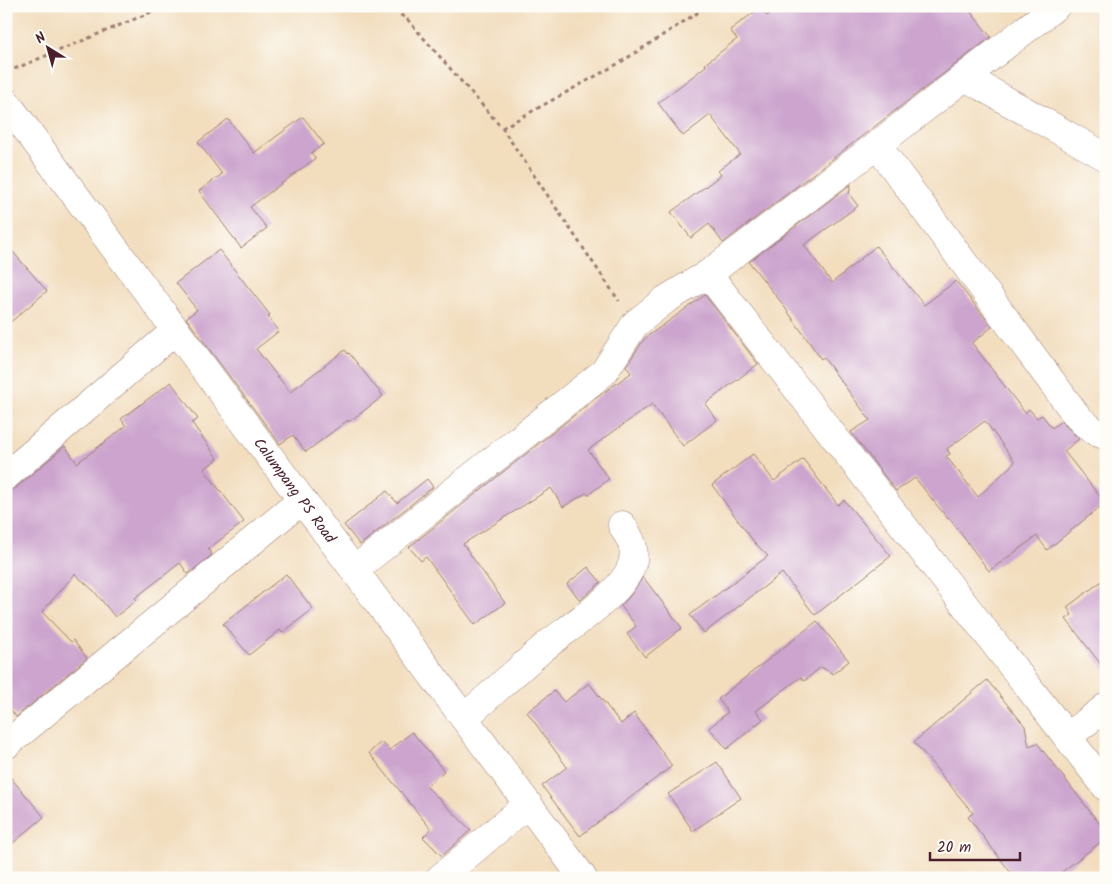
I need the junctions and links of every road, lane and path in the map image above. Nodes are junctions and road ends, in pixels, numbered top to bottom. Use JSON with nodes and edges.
{"nodes":[{"id":1,"x":166,"y":6,"type":"edge"},
{"id":2,"x":387,"y":6,"type":"edge"},
{"id":3,"x":708,"y":6,"type":"edge"},
{"id":4,"x":1056,"y":6,"type":"edge"},
{"id":5,"x":6,"y":72,"type":"edge"},
{"id":6,"x":965,"y":77,"type":"junction"},
{"id":7,"x":6,"y":102,"type":"edge"},
{"id":8,"x":502,"y":128,"type":"junction"},
{"id":9,"x":877,"y":145,"type":"junction"},
{"id":10,"x":1106,"y":157,"type":"edge"},
{"id":11,"x":708,"y":274,"type":"junction"},
{"id":12,"x":635,"y":324,"type":"junction"},
{"id":13,"x":176,"y":330,"type":"junction"},
{"id":14,"x":1106,"y":435,"type":"edge"},
{"id":15,"x":6,"y":476,"type":"edge"},
{"id":16,"x":302,"y":500,"type":"junction"},
{"id":17,"x":622,"y":525,"type":"dead end"},
{"id":18,"x":354,"y":570,"type":"junction"},
{"id":19,"x":1106,"y":707,"type":"edge"},
{"id":20,"x":464,"y":718,"type":"junction"},
{"id":21,"x":1067,"y":737,"type":"junction"},
{"id":22,"x":6,"y":745,"type":"edge"},
{"id":23,"x":1106,"y":787,"type":"edge"},
{"id":24,"x":528,"y":804,"type":"junction"},
{"id":25,"x":440,"y":878,"type":"edge"},
{"id":26,"x":583,"y":878,"type":"edge"}],
"edges":[{"from":1,"to":5,"type":"path"},
{"from":2,"to":8,"type":"path"},
{"from":3,"to":8,"type":"path"},
{"from":4,"to":6,"type":"street"},
{"from":6,"to":9,"type":"street"},
{"from":6,"to":10,"type":"street"},
{"from":7,"to":13,"type":"street","name":"Calumpang PS Road"},
{"from":8,"to":12,"type":"path"},
{"from":9,"to":11,"type":"street"},
{"from":9,"to":14,"type":"street"},
{"from":11,"to":12,"type":"street"},
{"from":11,"to":21,"type":"street"},
{"from":12,"to":18,"type":"street"},
{"from":13,"to":15,"type":"street"},
{"from":13,"to":16,"type":"street","name":"Calumpang PS Road"},
{"from":16,"to":18,"type":"street","name":"Calumpang PS Road"},
{"from":16,"to":22,"type":"street"},
{"from":17,"to":20,"type":"street"},
{"from":18,"to":20,"type":"street","name":"Calumpang PS Road"},
{"from":19,"to":21,"type":"street"},
{"from":20,"to":24,"type":"street","name":"Calumpang PS Road"},
{"from":21,"to":23,"type":"street"},
{"from":24,"to":25,"type":"street"},
{"from":24,"to":26,"type":"street","name":"Calumpang PS Road"}]}
